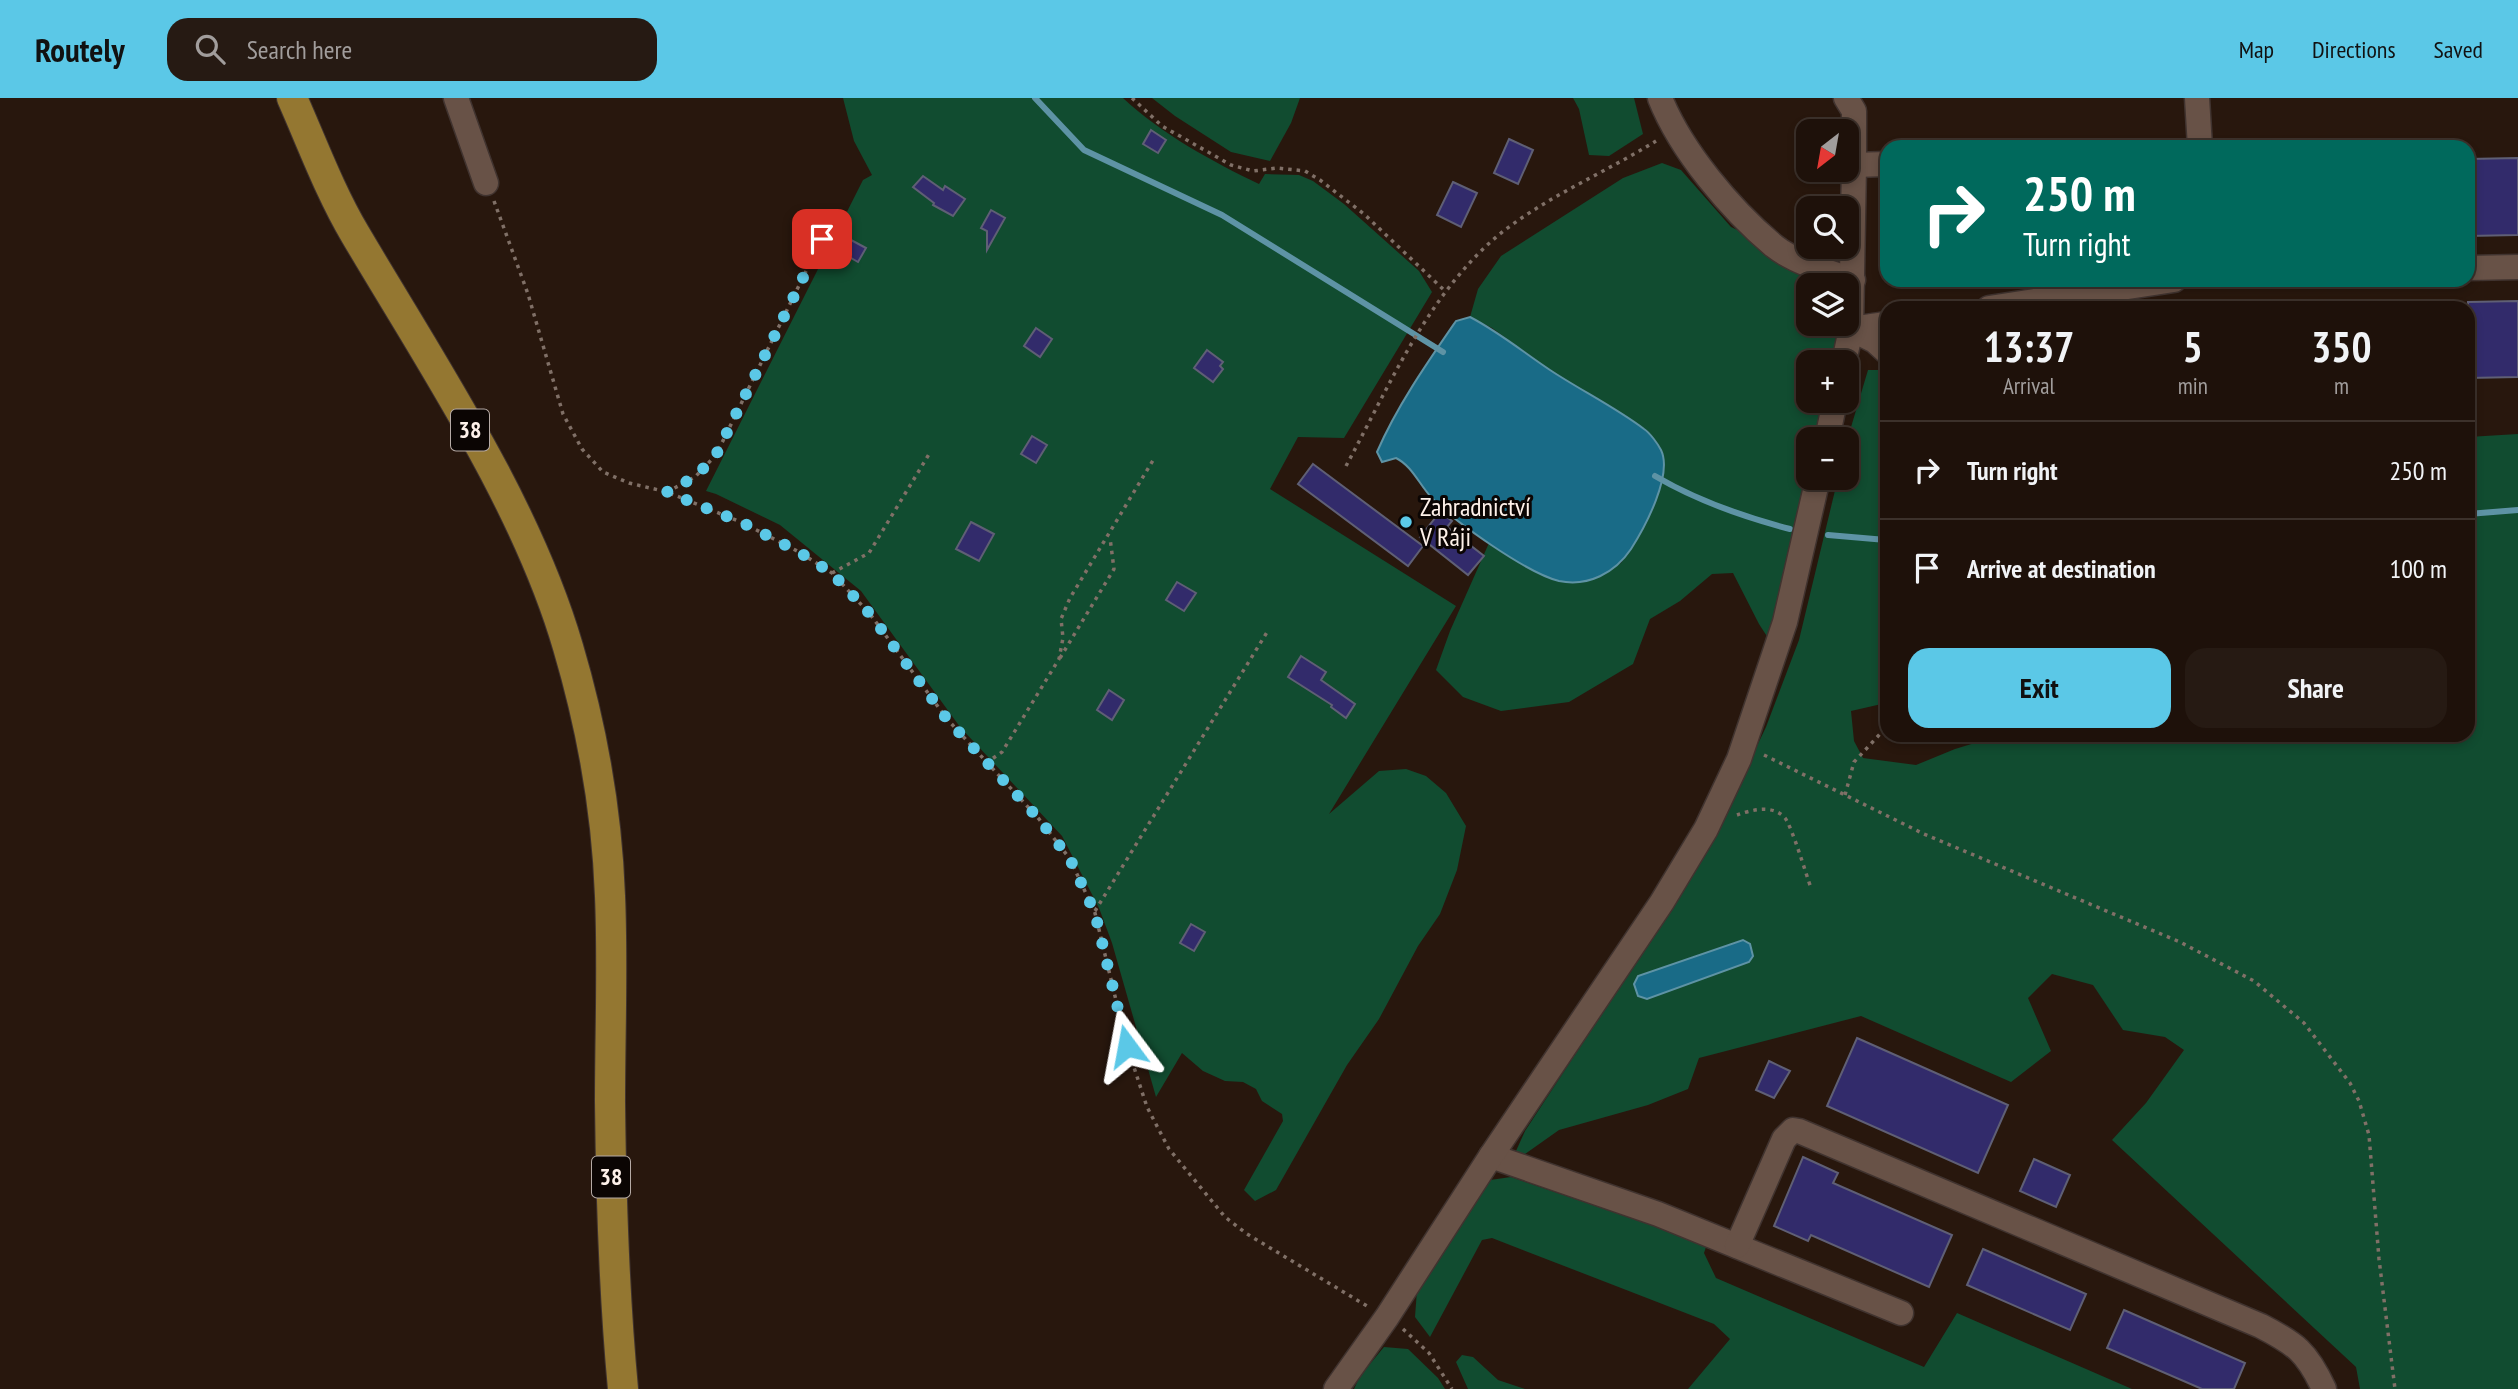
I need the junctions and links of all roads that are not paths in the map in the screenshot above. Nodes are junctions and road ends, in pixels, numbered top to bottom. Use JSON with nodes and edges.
{"nodes":[{"id":1,"x":292,"y":98,"type":"edge"},
{"id":2,"x":456,"y":98,"type":"edge"},
{"id":3,"x":1660,"y":98,"type":"edge"},
{"id":4,"x":1846,"y":98,"type":"edge"},
{"id":5,"x":2197,"y":98,"type":"edge"},
{"id":6,"x":1854,"y":119,"type":"edge"},
{"id":7,"x":2200,"y":140,"type":"edge"},
{"id":8,"x":1880,"y":164,"type":"edge"},
{"id":9,"x":1859,"y":165,"type":"edge"},
{"id":10,"x":1854,"y":182,"type":"edge"},
{"id":11,"x":486,"y":183,"type":"road end"},
{"id":12,"x":2518,"y":267,"type":"edge"},
{"id":13,"x":2475,"y":268,"type":"edge"},
{"id":14,"x":1831,"y":273,"type":"edge"},
{"id":15,"x":1853,"y":273,"type":"edge"},
{"id":16,"x":2128,"y":287,"type":"edge"},
{"id":17,"x":2035,"y":301,"type":"edge"},
{"id":18,"x":1880,"y":325,"type":"edge"},
{"id":19,"x":1859,"y":329,"type":"edge"},
{"id":20,"x":1859,"y":334,"type":"edge"},
{"id":21,"x":1880,"y":346,"type":"edge"},
{"id":22,"x":1815,"y":490,"type":"edge"},
{"id":23,"x":1491,"y":1156,"type":"junction"},
{"id":24,"x":1737,"y":1246,"type":"junction"},
{"id":25,"x":1900,"y":1313,"type":"dead end"},
{"id":26,"x":623,"y":1389,"type":"edge"},
{"id":27,"x":1336,"y":1389,"type":"edge"},
{"id":28,"x":2324,"y":1389,"type":"edge"}],
"edges":[{"from":1,"to":26,"type":"main road","number":"38"},
{"from":2,"to":11,"type":"street"},
{"from":3,"to":14,"type":"street"},
{"from":4,"to":6,"type":"street"},
{"from":5,"to":7,"type":"street"},
{"from":8,"to":9,"type":"street"},
{"from":10,"to":15,"type":"street"},
{"from":12,"to":13,"type":"street"},
{"from":16,"to":17,"type":"street"},
{"from":18,"to":19,"type":"street"},
{"from":20,"to":21,"type":"street"},
{"from":22,"to":23,"type":"street"},
{"from":23,"to":24,"type":"street"},
{"from":23,"to":27,"type":"street"},
{"from":24,"to":25,"type":"street"},
{"from":24,"to":28,"type":"street"}]}
